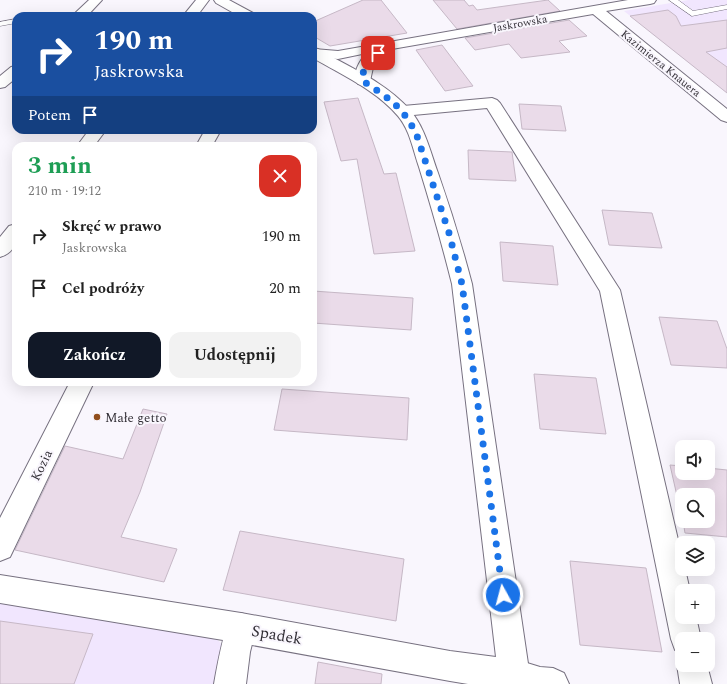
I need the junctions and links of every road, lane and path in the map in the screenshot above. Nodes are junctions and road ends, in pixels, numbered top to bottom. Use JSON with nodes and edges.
{"nodes":[{"id":1,"x":96,"y":0,"type":"edge"},
{"id":2,"x":203,"y":0,"type":"edge"},
{"id":3,"x":220,"y":0,"type":"edge"},
{"id":4,"x":650,"y":0,"type":"edge"},
{"id":5,"x":673,"y":0,"type":"edge"},
{"id":6,"x":727,"y":7,"type":"edge"},
{"id":7,"x":596,"y":10,"type":"junction"},
{"id":8,"x":83,"y":12,"type":"edge"},
{"id":9,"x":193,"y":12,"type":"edge"},
{"id":10,"x":241,"y":12,"type":"edge"},
{"id":11,"x":12,"y":22,"type":"edge"},
{"id":12,"x":0,"y":24,"type":"edge"},
{"id":13,"x":389,"y":45,"type":"junction"},
{"id":14,"x":317,"y":53,"type":"edge"},
{"id":15,"x":317,"y":55,"type":"edge"},
{"id":16,"x":12,"y":74,"type":"edge"},
{"id":17,"x":363,"y":81,"type":"junction"},
{"id":18,"x":0,"y":84,"type":"edge"},
{"id":19,"x":403,"y":111,"type":"junction"},
{"id":20,"x":727,"y":117,"type":"edge"},
{"id":21,"x":95,"y":134,"type":"edge"},
{"id":22,"x":88,"y":142,"type":"edge"},
{"id":23,"x":12,"y":236,"type":"edge"},
{"id":24,"x":0,"y":250,"type":"edge"},
{"id":25,"x":80,"y":386,"type":"edge"},
{"id":26,"x":0,"y":547,"type":"edge"},
{"id":27,"x":0,"y":589,"type":"edge"},
{"id":28,"x":241,"y":628,"type":"junction"},
{"id":29,"x":684,"y":632,"type":"edge"},
{"id":30,"x":693,"y":672,"type":"edge"},
{"id":31,"x":514,"y":680,"type":"edge"},
{"id":32,"x":230,"y":684,"type":"edge"},
{"id":33,"x":554,"y":684,"type":"edge"},
{"id":34,"x":696,"y":684,"type":"edge"}],
"edges":[{"from":1,"to":8,"type":"street"},
{"from":2,"to":9,"type":"street"},
{"from":3,"to":10,"type":"street"},
{"from":4,"to":7,"type":"street","name":"Jaskrowska"},
{"from":5,"to":6,"type":"lane"},
{"from":7,"to":13,"type":"street","name":"Jaskrowska"},
{"from":7,"to":20,"type":"street","name":"Kazimierza Knauera"},
{"from":11,"to":12,"type":"lane"},
{"from":13,"to":14,"type":"street","name":"Jaskrowska"},
{"from":13,"to":17,"type":"street","name":"Jaskrowska"},
{"from":15,"to":17,"type":"street"},
{"from":16,"to":18,"type":"street"},
{"from":17,"to":19,"type":"street"},
{"from":19,"to":29,"type":"street"},
{"from":19,"to":31,"type":"street"},
{"from":21,"to":22,"type":"street"},
{"from":23,"to":24,"type":"street"},
{"from":25,"to":26,"type":"street","name":"Kozia"},
{"from":27,"to":28,"type":"street","name":"Spadek"},
{"from":28,"to":31,"type":"street","name":"Spadek"},
{"from":28,"to":32,"type":"street"},
{"from":30,"to":34,"type":"street"},
{"from":31,"to":33,"type":"street","name":"Spadek"}]}
